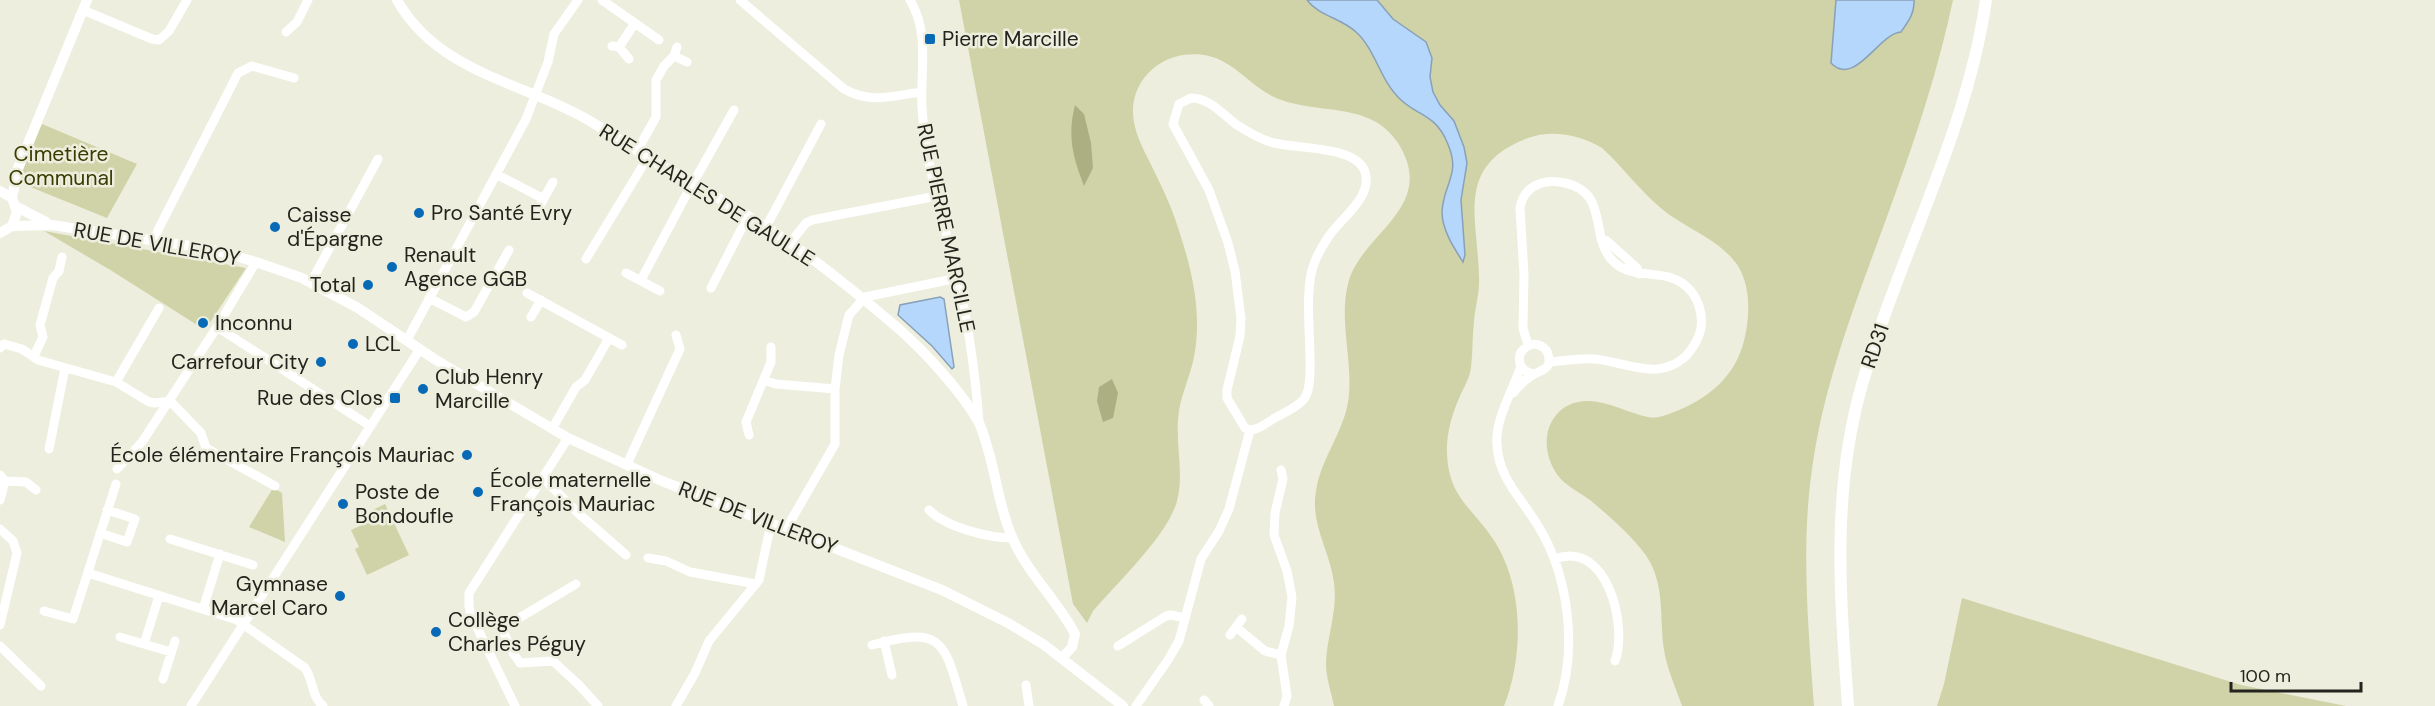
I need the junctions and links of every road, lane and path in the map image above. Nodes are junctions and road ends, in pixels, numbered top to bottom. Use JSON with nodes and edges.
{"nodes":[{"id":1,"x":187,"y":0,"type":"edge"},
{"id":2,"x":308,"y":0,"type":"edge"},
{"id":3,"x":397,"y":0,"type":"edge"},
{"id":4,"x":578,"y":0,"type":"edge"},
{"id":5,"x":602,"y":0,"type":"edge"},
{"id":6,"x":740,"y":0,"type":"edge"},
{"id":7,"x":910,"y":0,"type":"edge"},
{"id":8,"x":1986,"y":0,"type":"edge"},
{"id":9,"x":85,"y":5,"type":"edge"},
{"id":10,"x":635,"y":23,"type":"junction"},
{"id":11,"x":286,"y":32,"type":"dead end"},
{"id":12,"x":659,"y":40,"type":"dead end"},
{"id":13,"x":629,"y":59,"type":"dead end"},
{"id":14,"x":687,"y":62,"type":"dead end"},
{"id":15,"x":294,"y":78,"type":"dead end"},
{"id":16,"x":921,"y":92,"type":"junction"},
{"id":17,"x":535,"y":97,"type":"junction"},
{"id":18,"x":734,"y":110,"type":"dead end"},
{"id":19,"x":821,"y":124,"type":"dead end"},
{"id":20,"x":638,"y":151,"type":"junction"},
{"id":21,"x":648,"y":158,"type":"junction"},
{"id":22,"x":378,"y":159,"type":"dead end"},
{"id":23,"x":18,"y":168,"type":"junction"},
{"id":24,"x":496,"y":174,"type":"junction"},
{"id":25,"x":553,"y":182,"type":"dead end"},
{"id":26,"x":694,"y":184,"type":"junction"},
{"id":27,"x":0,"y":191,"type":"edge"},
{"id":28,"x":937,"y":196,"type":"junction"},
{"id":29,"x":542,"y":198,"type":"junction"},
{"id":30,"x":14,"y":202,"type":"junction"},
{"id":31,"x":537,"y":211,"type":"dead end"},
{"id":32,"x":748,"y":216,"type":"junction"},
{"id":33,"x":52,"y":225,"type":"junction"},
{"id":34,"x":12,"y":226,"type":"junction"},
{"id":35,"x":766,"y":227,"type":"junction"},
{"id":36,"x":0,"y":233,"type":"edge"},
{"id":37,"x":155,"y":241,"type":"junction"},
{"id":38,"x":790,"y":243,"type":"junction"},
{"id":39,"x":509,"y":250,"type":"dead end"},
{"id":40,"x":62,"y":256,"type":"dead end"},
{"id":41,"x":586,"y":259,"type":"dead end"},
{"id":42,"x":256,"y":262,"type":"junction"},
{"id":43,"x":626,"y":273,"type":"dead end"},
{"id":44,"x":958,"y":278,"type":"junction"},
{"id":45,"x":641,"y":280,"type":"junction"},
{"id":46,"x":311,"y":282,"type":"junction"},
{"id":47,"x":716,"y":283,"type":"dead end"},
{"id":48,"x":660,"y":291,"type":"dead end"},
{"id":49,"x":527,"y":293,"type":"dead end"},
{"id":50,"x":429,"y":298,"type":"junction"},
{"id":51,"x":861,"y":299,"type":"junction"},
{"id":52,"x":541,"y":300,"type":"junction"},
{"id":53,"x":159,"y":308,"type":"dead end"},
{"id":54,"x":531,"y":317,"type":"dead end"},
{"id":55,"x":217,"y":327,"type":"junction"},
{"id":56,"x":676,"y":335,"type":"dead end"},
{"id":57,"x":609,"y":338,"type":"junction"},
{"id":58,"x":407,"y":340,"type":"junction"},
{"id":59,"x":622,"y":345,"type":"dead end"},
{"id":60,"x":1528,"y":345,"type":"junction"},
{"id":61,"x":2,"y":346,"type":"edge"},
{"id":62,"x":771,"y":347,"type":"dead end"},
{"id":63,"x":420,"y":349,"type":"junction"},
{"id":64,"x":34,"y":356,"type":"junction"},
{"id":65,"x":1549,"y":362,"type":"junction"},
{"id":66,"x":1521,"y":366,"type":"junction"},
{"id":67,"x":64,"y":368,"type":"junction"},
{"id":68,"x":1533,"y":374,"type":"junction"},
{"id":69,"x":764,"y":380,"type":"junction"},
{"id":70,"x":116,"y":382,"type":"junction"},
{"id":71,"x":835,"y":389,"type":"junction"},
{"id":72,"x":1511,"y":395,"type":"junction"},
{"id":73,"x":170,"y":401,"type":"junction"},
{"id":74,"x":979,"y":423,"type":"junction"},
{"id":75,"x":370,"y":426,"type":"junction"},
{"id":76,"x":552,"y":429,"type":"junction"},
{"id":77,"x":1250,"y":430,"type":"junction"},
{"id":78,"x":749,"y":435,"type":"dead end"},
{"id":79,"x":568,"y":438,"type":"junction"},
{"id":80,"x":49,"y":449,"type":"dead end"},
{"id":81,"x":627,"y":464,"type":"junction"},
{"id":82,"x":117,"y":470,"type":"dead end"},
{"id":83,"x":1281,"y":470,"type":"dead end"},
{"id":84,"x":3,"y":478,"type":"edge"},
{"id":85,"x":543,"y":478,"type":"junction"},
{"id":86,"x":116,"y":484,"type":"dead end"},
{"id":87,"x":275,"y":486,"type":"dead end"},
{"id":88,"x":36,"y":490,"type":"dead end"},
{"id":89,"x":0,"y":500,"type":"edge"},
{"id":90,"x":108,"y":510,"type":"junction"},
{"id":91,"x":929,"y":510,"type":"dead end"},
{"id":92,"x":771,"y":523,"type":"junction"},
{"id":93,"x":0,"y":529,"type":"edge"},
{"id":94,"x":786,"y":529,"type":"junction"},
{"id":95,"x":100,"y":533,"type":"junction"},
{"id":96,"x":1012,"y":538,"type":"junction"},
{"id":97,"x":170,"y":539,"type":"dead end"},
{"id":98,"x":220,"y":554,"type":"junction"},
{"id":99,"x":626,"y":555,"type":"dead end"},
{"id":100,"x":648,"y":558,"type":"dead end"},
{"id":101,"x":1555,"y":559,"type":"junction"},
{"id":102,"x":253,"y":565,"type":"dead end"},
{"id":103,"x":88,"y":573,"type":"junction"},
{"id":104,"x":576,"y":584,"type":"dead end"},
{"id":105,"x":756,"y":584,"type":"junction"},
{"id":106,"x":159,"y":596,"type":"junction"},
{"id":107,"x":203,"y":609,"type":"junction"},
{"id":108,"x":44,"y":611,"type":"dead end"},
{"id":109,"x":1185,"y":618,"type":"junction"},
{"id":110,"x":0,"y":625,"type":"edge"},
{"id":111,"x":242,"y":626,"type":"junction"},
{"id":112,"x":1236,"y":627,"type":"dead end"},
{"id":113,"x":120,"y":637,"type":"dead end"},
{"id":114,"x":175,"y":641,"type":"dead end"},
{"id":115,"x":884,"y":641,"type":"junction"},
{"id":116,"x":144,"y":644,"type":"junction"},
{"id":117,"x":872,"y":645,"type":"dead end"},
{"id":118,"x":0,"y":646,"type":"edge"},
{"id":119,"x":1118,"y":646,"type":"dead end"},
{"id":120,"x":511,"y":650,"type":"junction"},
{"id":121,"x":171,"y":652,"type":"junction"},
{"id":122,"x":1281,"y":655,"type":"junction"},
{"id":123,"x":1062,"y":658,"type":"junction"},
{"id":124,"x":492,"y":659,"type":"junction"},
{"id":125,"x":1615,"y":661,"type":"dead end"},
{"id":126,"x":892,"y":675,"type":"dead end"},
{"id":127,"x":163,"y":679,"type":"dead end"},
{"id":128,"x":41,"y":686,"type":"dead end"},
{"id":129,"x":1026,"y":686,"type":"dead end"},
{"id":130,"x":191,"y":706,"type":"edge"},
{"id":131,"x":323,"y":706,"type":"edge"},
{"id":132,"x":515,"y":706,"type":"edge"},
{"id":133,"x":598,"y":706,"type":"edge"},
{"id":134,"x":676,"y":706,"type":"edge"},
{"id":135,"x":963,"y":706,"type":"edge"},
{"id":136,"x":1029,"y":706,"type":"edge"},
{"id":137,"x":1122,"y":706,"type":"edge"},
{"id":138,"x":1136,"y":706,"type":"edge"},
{"id":139,"x":1284,"y":706,"type":"edge"},
{"id":140,"x":1558,"y":706,"type":"edge"},
{"id":141,"x":1848,"y":706,"type":"edge"}],
"edges":[{"from":1,"to":9,"type":"street"},
{"from":2,"to":11,"type":"street"},
{"from":3,"to":17,"type":"street","name":"RUE CHARLES DE GAULLE"},
{"from":4,"to":17,"type":"street"},
{"from":5,"to":10,"type":"street"},
{"from":6,"to":16,"type":"street"},
{"from":7,"to":16,"type":"street","name":"RUE PIERRE MARCILLE"},
{"from":8,"to":141,"type":"main road","name":"RD31","number":"RD31"},
{"from":9,"to":23,"type":"street"},
{"from":10,"to":12,"type":"street"},
{"from":10,"to":13,"type":"street"},
{"from":14,"to":20,"type":"street"},
{"from":15,"to":37,"type":"street"},
{"from":16,"to":28,"type":"street","name":"RUE PIERRE MARCILLE"},
{"from":17,"to":20,"type":"street","name":"RUE CHARLES DE GAULLE"},
{"from":17,"to":24,"type":"street"},
{"from":18,"to":26,"type":"street"},
{"from":19,"to":35,"type":"street"},
{"from":20,"to":21,"type":"street","name":"RUE CHARLES DE GAULLE"},
{"from":21,"to":26,"type":"street","name":"RUE CHARLES DE GAULLE"},
{"from":21,"to":41,"type":"street"},
{"from":22,"to":46,"type":"street"},
{"from":23,"to":27,"type":"street"},
{"from":23,"to":30,"type":"street"},
{"from":24,"to":29,"type":"street"},
{"from":24,"to":50,"type":"street"},
{"from":25,"to":29,"type":"street"},
{"from":26,"to":32,"type":"street","name":"RUE CHARLES DE GAULLE"},
{"from":26,"to":45,"type":"street"},
{"from":27,"to":30,"type":"street","name":"RUE DE VILLEROY"},
{"from":28,"to":38,"type":"street"},
{"from":28,"to":44,"type":"street","name":"RUE PIERRE MARCILLE"},
{"from":29,"to":31,"type":"street"},
{"from":30,"to":33,"type":"street","name":"RUE DE VILLEROY"},
{"from":30,"to":34,"type":"street"},
{"from":32,"to":35,"type":"street","name":"RUE CHARLES DE GAULLE"},
{"from":32,"to":47,"type":"street"},
{"from":33,"to":34,"type":"street","name":"RUE DE VILLEROY"},
{"from":33,"to":37,"type":"street","name":"RUE DE VILLEROY"},
{"from":34,"to":36,"type":"street","name":"RUE DE VILLEROY"},
{"from":35,"to":38,"type":"street","name":"RUE CHARLES DE GAULLE"},
{"from":37,"to":42,"type":"street","name":"RUE DE VILLEROY"},
{"from":38,"to":51,"type":"street","name":"RUE CHARLES DE GAULLE"},
{"from":39,"to":50,"type":"street"},
{"from":40,"to":64,"type":"street"},
{"from":42,"to":46,"type":"street","name":"RUE DE VILLEROY"},
{"from":42,"to":55,"type":"street"},
{"from":43,"to":45,"type":"street"},
{"from":44,"to":51,"type":"street"},
{"from":44,"to":74,"type":"street","name":"RUE PIERRE MARCILLE"},
{"from":45,"to":48,"type":"street"},
{"from":46,"to":58,"type":"street","name":"RUE DE VILLEROY"},
{"from":49,"to":52,"type":"street"},
{"from":50,"to":58,"type":"street"},
{"from":51,"to":71,"type":"street"},
{"from":51,"to":74,"type":"street","name":"RUE CHARLES DE GAULLE"},
{"from":52,"to":54,"type":"street"},
{"from":52,"to":57,"type":"street"},
{"from":53,"to":70,"type":"street"},
{"from":55,"to":73,"type":"street"},
{"from":55,"to":75,"type":"street"},
{"from":56,"to":81,"type":"street"},
{"from":57,"to":59,"type":"street"},
{"from":57,"to":76,"type":"street"},
{"from":58,"to":63,"type":"street","name":"RUE DE VILLEROY"},
{"from":60,"to":65,"type":"street"},
{"from":60,"to":65,"type":"street"},
{"from":60,"to":66,"type":"street"},
{"from":61,"to":64,"type":"street"},
{"from":62,"to":69,"type":"street"},
{"from":63,"to":75,"type":"street"},
{"from":63,"to":76,"type":"street","name":"RUE DE VILLEROY"},
{"from":64,"to":67,"type":"street"},
{"from":65,"to":68,"type":"street"},
{"from":66,"to":68,"type":"street"},
{"from":66,"to":72,"type":"street"},
{"from":67,"to":70,"type":"street"},
{"from":67,"to":80,"type":"street"},
{"from":68,"to":72,"type":"street"},
{"from":69,"to":71,"type":"street"},
{"from":69,"to":78,"type":"street"},
{"from":70,"to":73,"type":"street"},
{"from":71,"to":94,"type":"street"},
{"from":72,"to":101,"type":"street"},
{"from":73,"to":82,"type":"street"},
{"from":73,"to":87,"type":"street"},
{"from":74,"to":96,"type":"street","name":"RUE CHARLES DE GAULLE"},
{"from":75,"to":111,"type":"street"},
{"from":76,"to":79,"type":"street","name":"RUE DE VILLEROY"},
{"from":77,"to":77,"type":"street"},
{"from":77,"to":109,"type":"street"},
{"from":79,"to":81,"type":"street","name":"RUE DE VILLEROY"},
{"from":79,"to":85,"type":"street"},
{"from":81,"to":92,"type":"street","name":"RUE DE VILLEROY"},
{"from":83,"to":122,"type":"street"},
{"from":84,"to":88,"type":"street"},
{"from":84,"to":89,"type":"street"},
{"from":85,"to":99,"type":"street"},
{"from":85,"to":124,"type":"street"},
{"from":86,"to":90,"type":"street"},
{"from":90,"to":95,"type":"street"},
{"from":90,"to":95,"type":"street"},
{"from":91,"to":96,"type":"street"},
{"from":92,"to":94,"type":"street","name":"RUE DE VILLEROY"},
{"from":92,"to":105,"type":"street"},
{"from":93,"to":110,"type":"street"},
{"from":94,"to":123,"type":"street","name":"RUE DE VILLEROY"},
{"from":95,"to":103,"type":"street"},
{"from":96,"to":123,"type":"street","name":"RUE CHARLES DE GAULLE"},
{"from":97,"to":98,"type":"street"},
{"from":98,"to":102,"type":"street"},
{"from":98,"to":107,"type":"street"},
{"from":100,"to":105,"type":"street"},
{"from":101,"to":125,"type":"street"},
{"from":101,"to":140,"type":"street"},
{"from":103,"to":106,"type":"street"},
{"from":103,"to":108,"type":"street"},
{"from":104,"to":120,"type":"street"},
{"from":105,"to":134,"type":"street"},
{"from":106,"to":107,"type":"street"},
{"from":106,"to":116,"type":"street"},
{"from":107,"to":111,"type":"street"},
{"from":109,"to":119,"type":"street"},
{"from":109,"to":138,"type":"street"},
{"from":111,"to":130,"type":"street"},
{"from":111,"to":131,"type":"street"},
{"from":112,"to":122,"type":"street"},
{"from":113,"to":116,"type":"street"},
{"from":114,"to":121,"type":"street"},
{"from":115,"to":117,"type":"street"},
{"from":115,"to":126,"type":"street"},
{"from":115,"to":135,"type":"street"},
{"from":116,"to":121,"type":"street"},
{"from":118,"to":128,"type":"street"},
{"from":120,"to":124,"type":"street"},
{"from":120,"to":133,"type":"street"},
{"from":121,"to":127,"type":"street"},
{"from":122,"to":139,"type":"street"},
{"from":123,"to":137,"type":"street","name":"RUE DE VILLEROY"},
{"from":124,"to":132,"type":"street"},
{"from":129,"to":136,"type":"street"}]}
